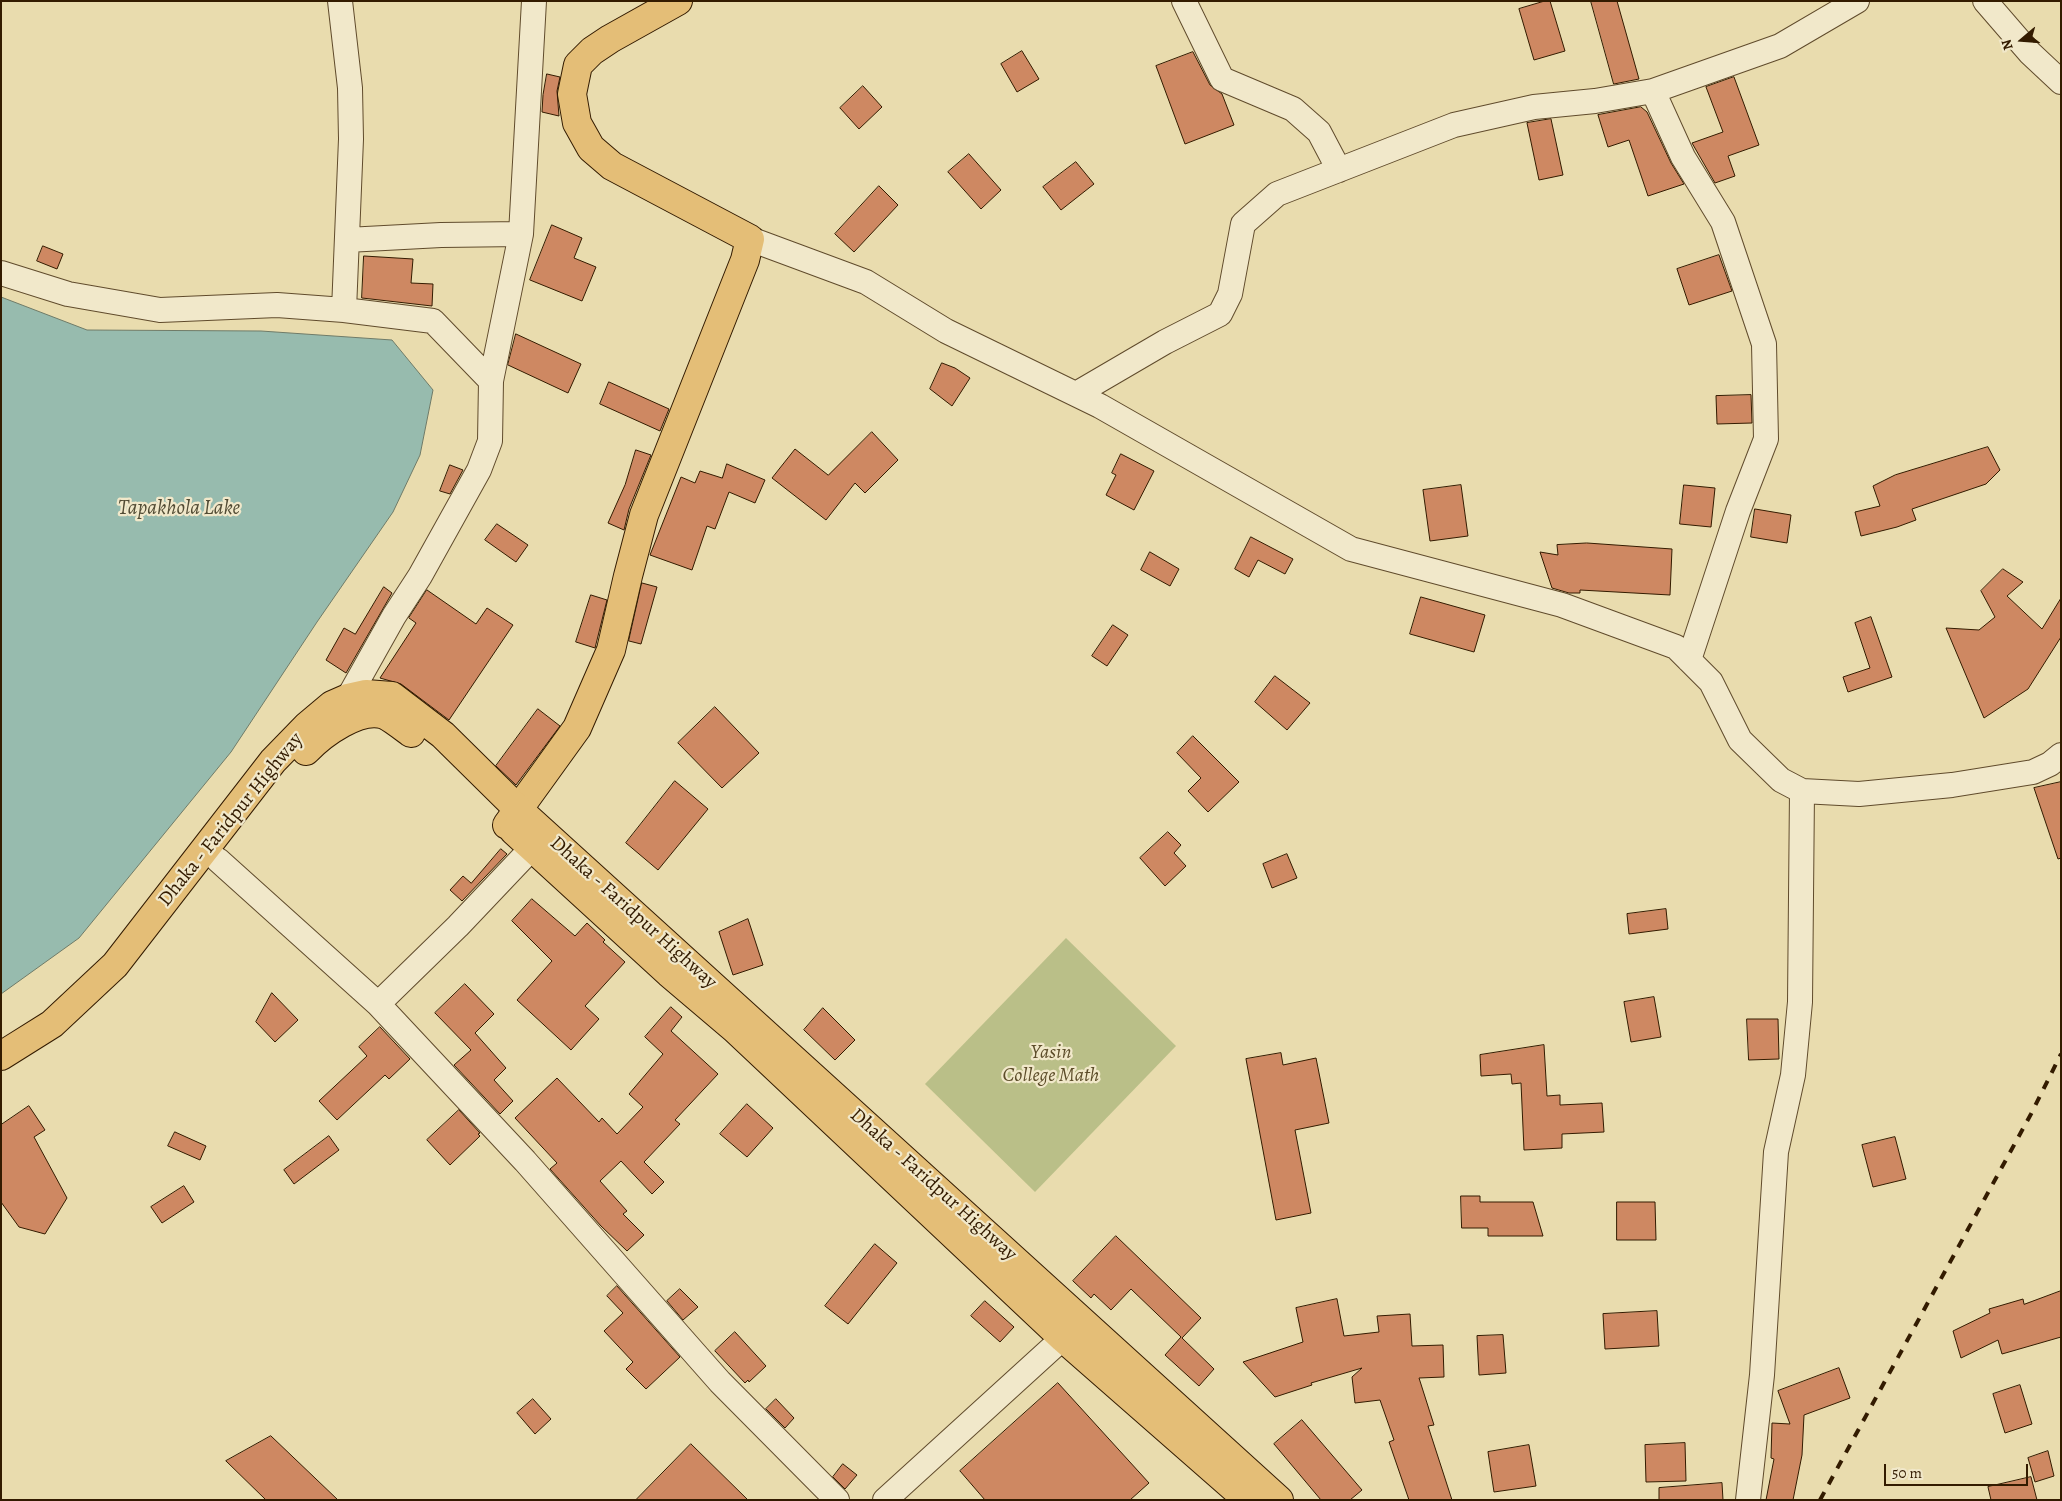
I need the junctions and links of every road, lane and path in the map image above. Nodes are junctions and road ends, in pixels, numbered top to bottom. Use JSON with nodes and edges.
{"nodes":[{"id":1,"x":340,"y":1,"type":"edge"},
{"id":2,"x":534,"y":1,"type":"edge"},
{"id":3,"x":678,"y":1,"type":"edge"},
{"id":4,"x":1184,"y":1,"type":"edge"},
{"id":5,"x":1857,"y":1,"type":"edge"},
{"id":6,"x":1985,"y":1,"type":"edge"},
{"id":7,"x":2061,"y":82,"type":"edge"},
{"id":8,"x":1653,"y":92,"type":"junction"},
{"id":9,"x":1339,"y":170,"type":"junction"},
{"id":10,"x":522,"y":234,"type":"junction"},
{"id":11,"x":750,"y":239,"type":"junction"},
{"id":12,"x":346,"y":240,"type":"junction"},
{"id":13,"x":1,"y":273,"type":"edge"},
{"id":14,"x":344,"y":310,"type":"junction"},
{"id":15,"x":491,"y":381,"type":"junction"},
{"id":16,"x":1076,"y":394,"type":"junction"},
{"id":17,"x":1690,"y":660,"type":"junction"},
{"id":18,"x":348,"y":698,"type":"junction"},
{"id":19,"x":2061,"y":755,"type":"edge"},
{"id":20,"x":1802,"y":791,"type":"junction"},
{"id":21,"x":513,"y":817,"type":"junction"},
{"id":22,"x":532,"y":848,"type":"junction"},
{"id":23,"x":218,"y":860,"type":"junction"},
{"id":24,"x":378,"y":1004,"type":"junction"},
{"id":25,"x":741,"y":1022,"type":"junction"},
{"id":26,"x":57,"y":1030,"type":"junction"},
{"id":27,"x":1,"y":1056,"type":"edge"},
{"id":28,"x":1,"y":1075,"type":"edge"},
{"id":29,"x":1070,"y":1327,"type":"junction"},
{"id":30,"x":1226,"y":1466,"type":"junction"},
{"id":31,"x":837,"y":1500,"type":"edge"},
{"id":32,"x":885,"y":1500,"type":"edge"},
{"id":33,"x":1248,"y":1500,"type":"edge"},
{"id":34,"x":1279,"y":1500,"type":"edge"},
{"id":35,"x":1748,"y":1500,"type":"edge"}],
"edges":[{"from":1,"to":12,"type":"street"},
{"from":2,"to":10,"type":"street"},
{"from":3,"to":11,"type":"main road"},
{"from":4,"to":9,"type":"street"},
{"from":5,"to":8,"type":"street"},
{"from":6,"to":7,"type":"street"},
{"from":8,"to":9,"type":"street"},
{"from":8,"to":17,"type":"street"},
{"from":9,"to":16,"type":"street"},
{"from":10,"to":12,"type":"street"},
{"from":10,"to":15,"type":"street"},
{"from":11,"to":16,"type":"street"},
{"from":11,"to":21,"type":"main road"},
{"from":12,"to":14,"type":"street"},
{"from":13,"to":14,"type":"street"},
{"from":14,"to":15,"type":"street"},
{"from":15,"to":18,"type":"street"},
{"from":16,"to":17,"type":"street"},
{"from":17,"to":20,"type":"street"},
{"from":18,"to":21,"type":"main road","name":"Dhaka - Faridpur Highway"},
{"from":18,"to":26,"type":"main road","name":"Dhaka - Faridpur Highway"},
{"from":19,"to":20,"type":"street"},
{"from":20,"to":35,"type":"street"},
{"from":21,"to":22,"type":"main road","name":"Dhaka - Faridpur Highway"},
{"from":21,"to":23,"type":"main road","name":"Dhaka - Faridpur Highway"},
{"from":21,"to":25,"type":"main road","name":"Dhaka - Faridpur Highway"},
{"from":22,"to":24,"type":"street"},
{"from":22,"to":25,"type":"main road","name":"Dhaka - Faridpur Highway"},
{"from":23,"to":24,"type":"street"},
{"from":23,"to":26,"type":"main road","name":"Dhaka - Faridpur Highway"},
{"from":24,"to":31,"type":"street"},
{"from":25,"to":29,"type":"main road","name":"Dhaka - Faridpur Highway"},
{"from":26,"to":27,"type":"main road","name":"Dhaka - Faridpur Highway"},
{"from":26,"to":28,"type":"main road","name":"Dhaka - Faridpur Highway"},
{"from":29,"to":30,"type":"main road","name":"Dhaka - Faridpur Highway"},
{"from":29,"to":32,"type":"street"},
{"from":30,"to":33,"type":"main road","name":"Dhaka - Faridpur Highway"},
{"from":30,"to":34,"type":"main road","name":"Dhaka - Faridpur Highway"}]}
